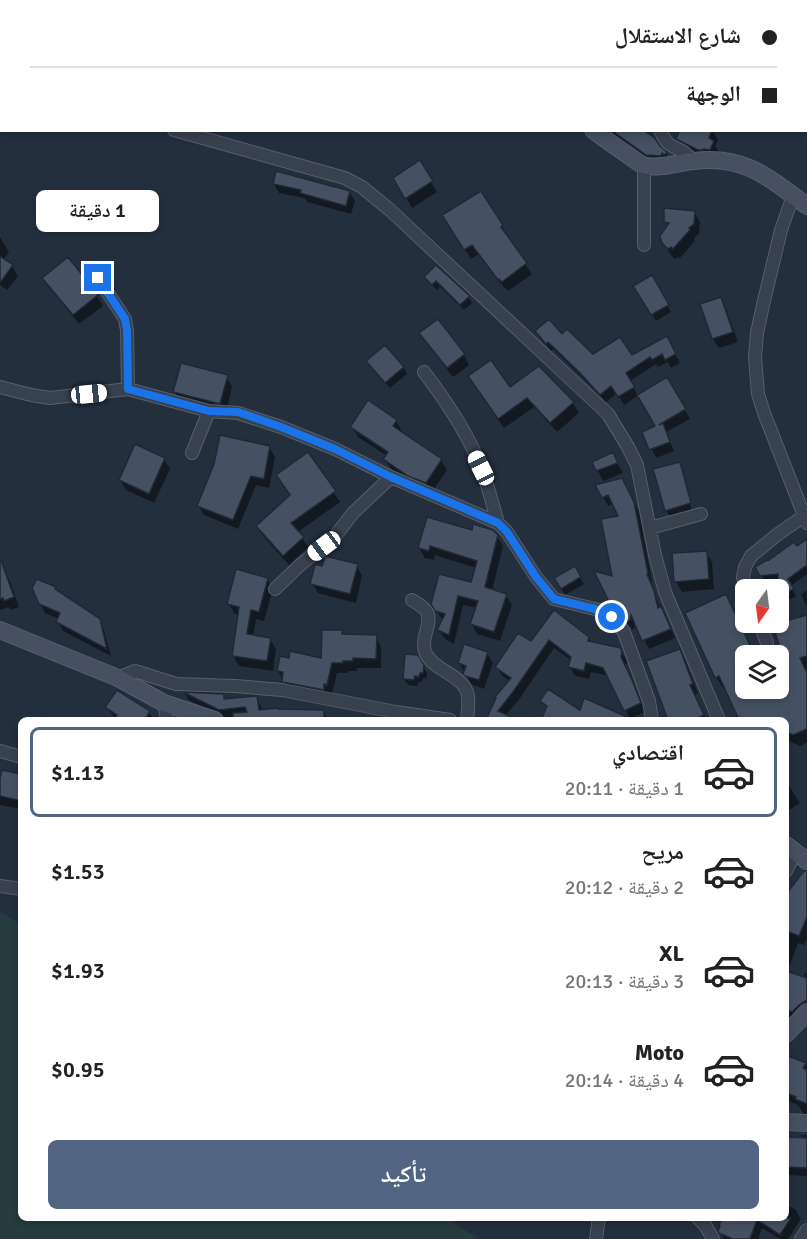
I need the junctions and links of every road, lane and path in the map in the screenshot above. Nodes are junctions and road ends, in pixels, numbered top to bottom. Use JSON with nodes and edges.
{"nodes":[{"id":1,"x":181,"y":132,"type":"edge"},
{"id":2,"x":596,"y":132,"type":"edge"},
{"id":3,"x":661,"y":132,"type":"edge"},
{"id":4,"x":694,"y":161,"type":"junction"},
{"id":5,"x":644,"y":165,"type":"junction"},
{"id":6,"x":793,"y":196,"type":"junction"},
{"id":7,"x":807,"y":206,"type":"edge"},
{"id":8,"x":644,"y":245,"type":"dead end"},
{"id":9,"x":98,"y":278,"type":"dead end"},
{"id":10,"x":424,"y":372,"type":"dead end"},
{"id":11,"x":0,"y":387,"type":"edge"},
{"id":12,"x":128,"y":389,"type":"junction"},
{"id":13,"x":209,"y":411,"type":"junction"},
{"id":14,"x":192,"y":453,"type":"dead end"},
{"id":15,"x":391,"y":477,"type":"junction"},
{"id":16,"x":701,"y":514,"type":"dead end"},
{"id":17,"x":806,"y":519,"type":"edge"},
{"id":18,"x":498,"y":523,"type":"junction"},
{"id":19,"x":650,"y":528,"type":"junction"},
{"id":20,"x":743,"y":579,"type":"edge"},
{"id":21,"x":275,"y":589,"type":"dead end"},
{"id":22,"x":412,"y":600,"type":"dead end"},
{"id":23,"x":0,"y":630,"type":"edge"},
{"id":24,"x":763,"y":633,"type":"edge"},
{"id":25,"x":767,"y":643,"type":"dead end"},
{"id":26,"x":118,"y":678,"type":"junction"},
{"id":27,"x":164,"y":702,"type":"junction"},
{"id":28,"x":166,"y":717,"type":"edge"},
{"id":29,"x":206,"y":717,"type":"edge"},
{"id":30,"x":430,"y":717,"type":"edge"},
{"id":31,"x":467,"y":717,"type":"edge"},
{"id":32,"x":652,"y":717,"type":"edge"},
{"id":33,"x":718,"y":717,"type":"edge"},
{"id":34,"x":0,"y":750,"type":"edge"},
{"id":35,"x":18,"y":756,"type":"edge"},
{"id":36,"x":0,"y":886,"type":"edge"},
{"id":37,"x":18,"y":889,"type":"edge"},
{"id":38,"x":807,"y":1012,"type":"edge"},
{"id":39,"x":789,"y":1031,"type":"edge"},
{"id":40,"x":789,"y":1122,"type":"edge"},
{"id":41,"x":807,"y":1123,"type":"edge"},
{"id":42,"x":599,"y":1221,"type":"edge"},
{"id":43,"x":701,"y":1221,"type":"edge"},
{"id":44,"x":807,"y":1230,"type":"edge"},
{"id":45,"x":596,"y":1239,"type":"edge"},
{"id":46,"x":713,"y":1239,"type":"edge"},
{"id":47,"x":801,"y":1239,"type":"edge"}],
"edges":[{"from":1,"to":19,"type":"street"},
{"from":2,"to":5,"type":"main road"},
{"from":3,"to":4,"type":"street"},
{"from":4,"to":5,"type":"main road"},
{"from":4,"to":6,"type":"main road"},
{"from":5,"to":8,"type":"street"},
{"from":6,"to":7,"type":"main road"},
{"from":6,"to":17,"type":"street"},
{"from":9,"to":12,"type":"street"},
{"from":10,"to":18,"type":"street"},
{"from":11,"to":12,"type":"street"},
{"from":12,"to":13,"type":"street"},
{"from":13,"to":14,"type":"street"},
{"from":13,"to":15,"type":"street"},
{"from":15,"to":18,"type":"street"},
{"from":15,"to":21,"type":"street"},
{"from":16,"to":19,"type":"street"},
{"from":17,"to":20,"type":"street"},
{"from":18,"to":32,"type":"street"},
{"from":19,"to":33,"type":"street"},
{"from":22,"to":31,"type":"street"},
{"from":23,"to":26,"type":"main road"},
{"from":24,"to":25,"type":"street"},
{"from":26,"to":27,"type":"main road"},
{"from":26,"to":30,"type":"street"},
{"from":27,"to":28,"type":"street"},
{"from":27,"to":29,"type":"main road"},
{"from":34,"to":35,"type":"street"},
{"from":36,"to":37,"type":"street"},
{"from":38,"to":39,"type":"main road"},
{"from":40,"to":41,"type":"main road"},
{"from":42,"to":45,"type":"street"},
{"from":43,"to":46,"type":"street"},
{"from":44,"to":47,"type":"street"}]}
